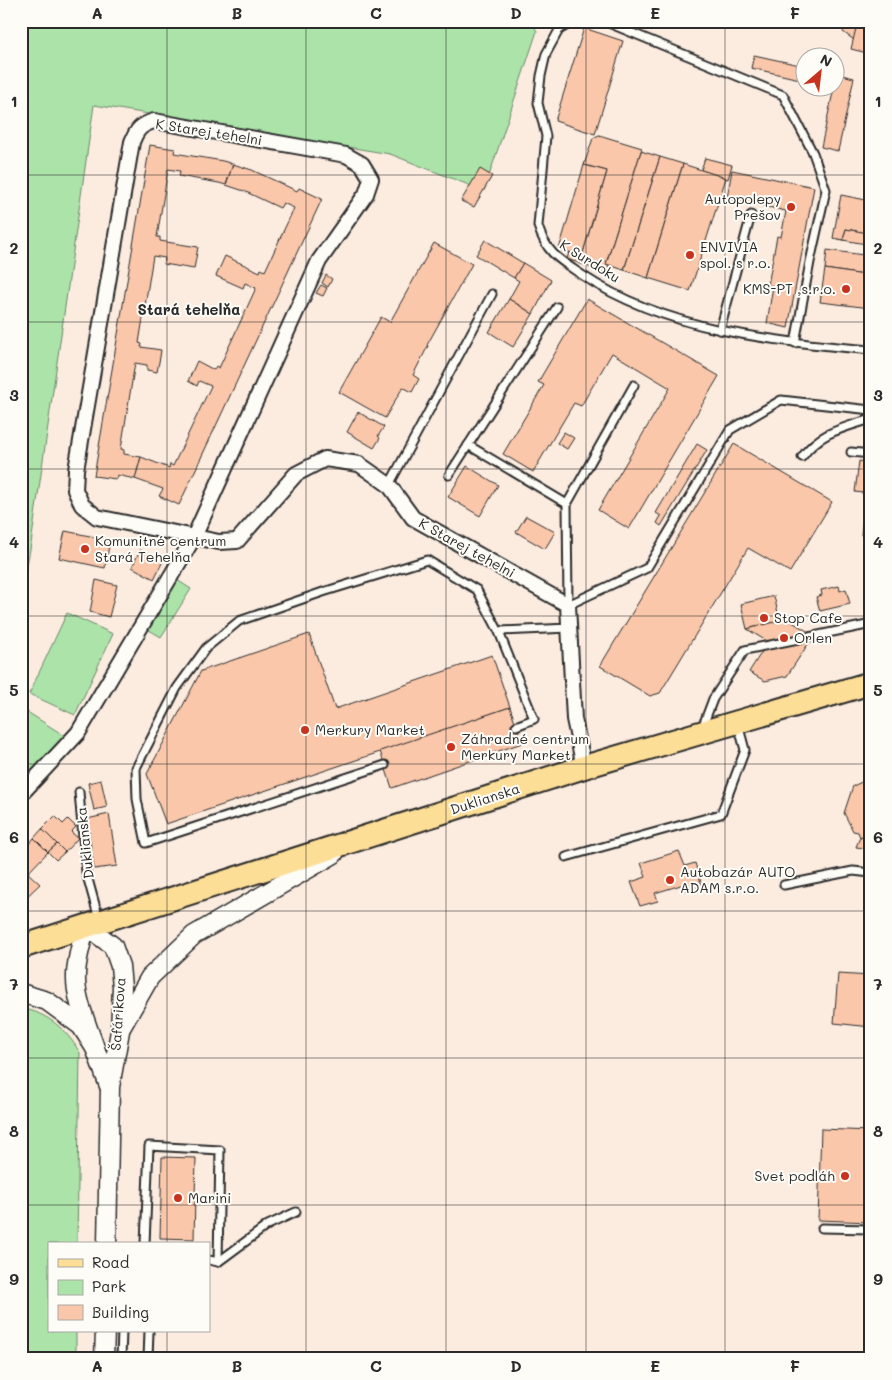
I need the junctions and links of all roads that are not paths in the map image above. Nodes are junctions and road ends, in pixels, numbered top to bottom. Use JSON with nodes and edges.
{"nodes":[{"id":1,"x":574,"y":21,"type":"edge"},
{"id":2,"x":586,"y":21,"type":"edge"},
{"id":3,"x":751,"y":215,"type":"dead end"},
{"id":4,"x":492,"y":294,"type":"dead end"},
{"id":5,"x":556,"y":307,"type":"dead end"},
{"id":6,"x":720,"y":330,"type":"junction"},
{"id":7,"x":795,"y":343,"type":"junction"},
{"id":8,"x":871,"y":350,"type":"edge"},
{"id":9,"x":634,"y":385,"type":"dead end"},
{"id":10,"x":871,"y":410,"type":"edge"},
{"id":11,"x":871,"y":420,"type":"edge"},
{"id":12,"x":468,"y":445,"type":"junction"},
{"id":13,"x":851,"y":452,"type":"dead end"},
{"id":14,"x":871,"y":454,"type":"edge"},
{"id":15,"x":802,"y":457,"type":"dead end"},
{"id":16,"x":449,"y":475,"type":"dead end"},
{"id":17,"x":389,"y":485,"type":"junction"},
{"id":18,"x":568,"y":504,"type":"junction"},
{"id":19,"x":194,"y":537,"type":"junction"},
{"id":20,"x":568,"y":605,"type":"junction"},
{"id":21,"x":871,"y":626,"type":"edge"},
{"id":22,"x":569,"y":628,"type":"junction"},
{"id":23,"x":501,"y":631,"type":"dead end"},
{"id":24,"x":871,"y":683,"type":"edge"},
{"id":25,"x":738,"y":721,"type":"junction"},
{"id":26,"x":516,"y":726,"type":"dead end"},
{"id":27,"x":700,"y":732,"type":"junction"},
{"id":28,"x":384,"y":765,"type":"dead end"},
{"id":29,"x":584,"y":767,"type":"junction"},
{"id":30,"x":79,"y":792,"type":"dead end"},
{"id":31,"x":21,"y":794,"type":"edge"},
{"id":32,"x":360,"y":839,"type":"junction"},
{"id":33,"x":566,"y":857,"type":"dead end"},
{"id":34,"x":871,"y":873,"type":"edge"},
{"id":35,"x":784,"y":885,"type":"dead end"},
{"id":36,"x":93,"y":924,"type":"junction"},
{"id":37,"x":21,"y":947,"type":"edge"},
{"id":38,"x":21,"y":993,"type":"edge"},
{"id":39,"x":120,"y":1031,"type":"junction"},
{"id":40,"x":95,"y":1048,"type":"junction"},
{"id":41,"x":110,"y":1086,"type":"junction"},
{"id":42,"x":296,"y":1212,"type":"dead end"},
{"id":43,"x":822,"y":1228,"type":"dead end"},
{"id":44,"x":871,"y":1229,"type":"edge"},
{"id":45,"x":107,"y":1242,"type":"edge"},
{"id":46,"x":145,"y":1242,"type":"edge"},
{"id":47,"x":210,"y":1260,"type":"edge"},
{"id":48,"x":218,"y":1262,"type":"junction"},
{"id":49,"x":105,"y":1332,"type":"edge"},
{"id":50,"x":122,"y":1332,"type":"edge"},
{"id":51,"x":149,"y":1332,"type":"edge"},
{"id":52,"x":104,"y":1359,"type":"edge"},
{"id":53,"x":121,"y":1359,"type":"edge"},
{"id":54,"x":148,"y":1359,"type":"edge"}],
"edges":[{"from":1,"to":6,"type":"lane","name":"K Surdoku"},
{"from":2,"to":7,"type":"lane"},
{"from":3,"to":6,"type":"lane"},
{"from":4,"to":17,"type":"lane"},
{"from":5,"to":12,"type":"lane"},
{"from":6,"to":7,"type":"lane","name":"K Surdoku"},
{"from":7,"to":8,"type":"lane","name":"K Surdoku"},
{"from":9,"to":18,"type":"lane"},
{"from":10,"to":20,"type":"lane"},
{"from":11,"to":15,"type":"lane"},
{"from":12,"to":16,"type":"lane"},
{"from":12,"to":18,"type":"lane"},
{"from":13,"to":14,"type":"lane"},
{"from":17,"to":19,"type":"street","name":"K Starej tehelni"},
{"from":17,"to":20,"type":"street","name":"K Starej tehelni"},
{"from":18,"to":20,"type":"lane"},
{"from":19,"to":19,"type":"street","name":"K Starej tehelni"},
{"from":19,"to":31,"type":"street","name":"K Starej tehelni"},
{"from":20,"to":22,"type":"street"},
{"from":21,"to":27,"type":"lane"},
{"from":22,"to":23,"type":"lane"},
{"from":22,"to":29,"type":"street"},
{"from":24,"to":25,"type":"main road","name":"Duklianska"},
{"from":25,"to":27,"type":"main road","name":"Duklianska"},
{"from":25,"to":33,"type":"lane"},
{"from":26,"to":28,"type":"lane"},
{"from":27,"to":29,"type":"main road","name":"Duklianska"},
{"from":29,"to":32,"type":"main road","name":"Duklianska"},
{"from":30,"to":36,"type":"lane","name":"Duklianska"},
{"from":32,"to":36,"type":"main road","name":"Duklianska"},
{"from":32,"to":39,"type":"street"},
{"from":34,"to":35,"type":"lane"},
{"from":36,"to":37,"type":"main road","name":"Duklianska"},
{"from":36,"to":39,"type":"street","name":"Šafárikova"},
{"from":36,"to":40,"type":"street","name":"Šafárikova"},
{"from":38,"to":40,"type":"street"},
{"from":39,"to":41,"type":"street","name":"Šafárikova"},
{"from":40,"to":41,"type":"street"},
{"from":41,"to":45,"type":"street","name":"Šafárikova"},
{"from":42,"to":48,"type":"lane"},
{"from":43,"to":44,"type":"lane"},
{"from":46,"to":48,"type":"lane"},
{"from":47,"to":48,"type":"lane"},
{"from":49,"to":52,"type":"street"},
{"from":50,"to":53,"type":"lane"},
{"from":51,"to":54,"type":"lane"}]}
